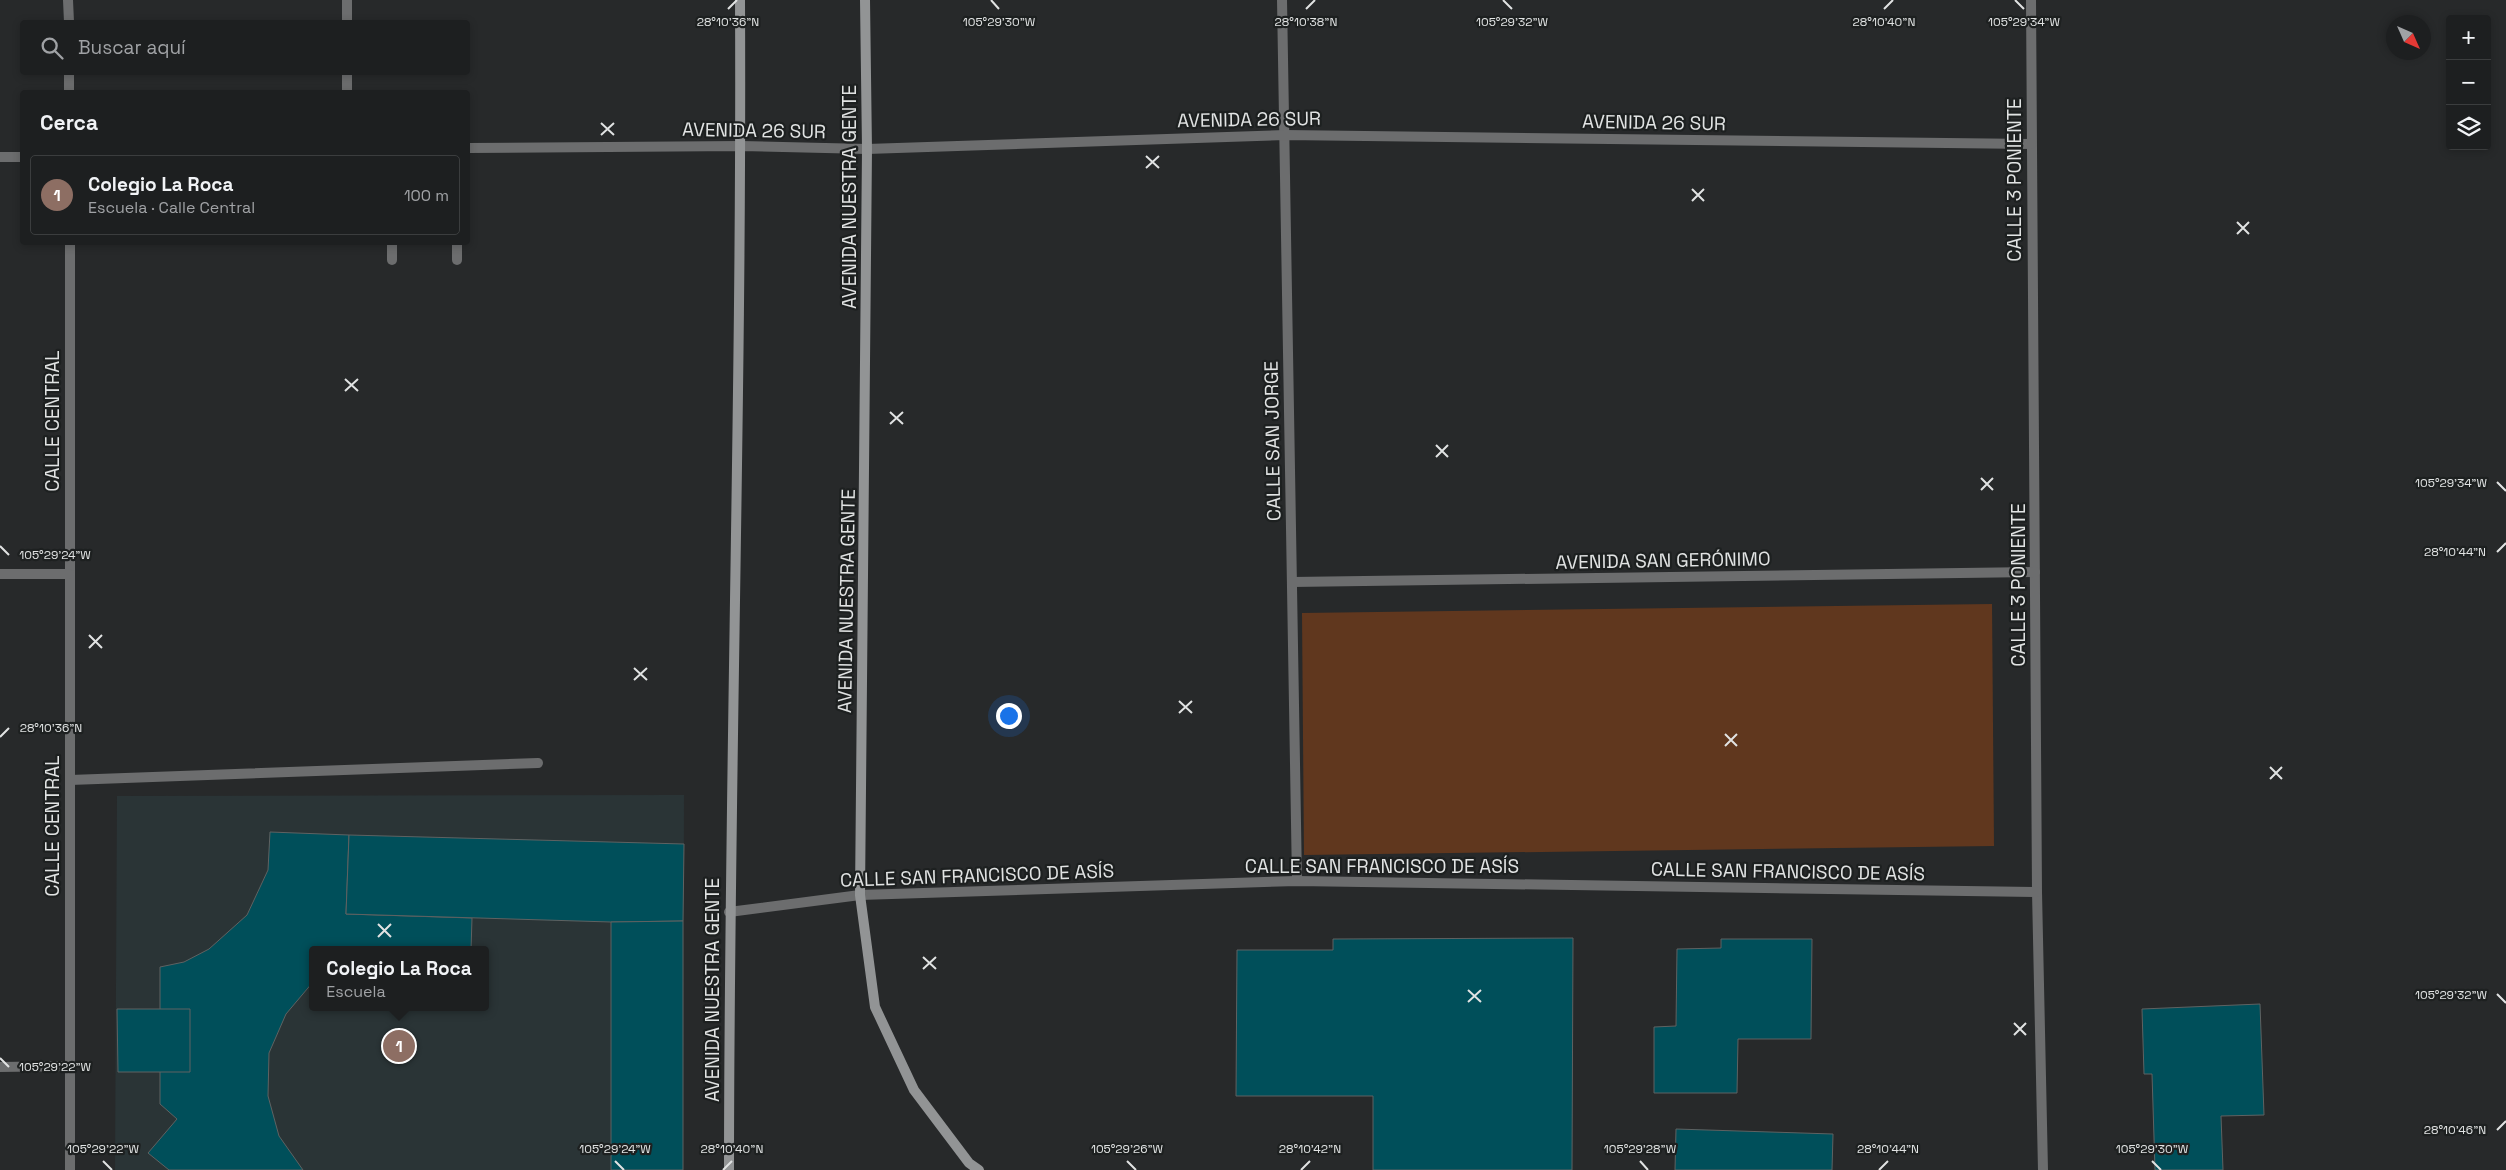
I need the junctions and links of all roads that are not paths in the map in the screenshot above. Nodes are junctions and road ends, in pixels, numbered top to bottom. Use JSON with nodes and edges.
{"nodes":[{"id":1,"x":68,"y":0,"type":"edge"},
{"id":2,"x":347,"y":0,"type":"edge"},
{"id":3,"x":740,"y":0,"type":"edge"},
{"id":4,"x":865,"y":0,"type":"edge"},
{"id":5,"x":1282,"y":0,"type":"edge"},
{"id":6,"x":2031,"y":0,"type":"edge"},
{"id":7,"x":69,"y":20,"type":"edge"},
{"id":8,"x":347,"y":20,"type":"edge"},
{"id":9,"x":69,"y":75,"type":"edge"},
{"id":10,"x":347,"y":75,"type":"edge"},
{"id":11,"x":69,"y":90,"type":"edge"},
{"id":12,"x":347,"y":90,"type":"edge"},
{"id":13,"x":1285,"y":135,"type":"junction"},
{"id":14,"x":2031,"y":144,"type":"junction"},
{"id":15,"x":741,"y":146,"type":"junction"},
{"id":16,"x":470,"y":148,"type":"edge"},
{"id":17,"x":868,"y":150,"type":"junction"},
{"id":18,"x":0,"y":157,"type":"edge"},
{"id":19,"x":20,"y":157,"type":"edge"},
{"id":20,"x":70,"y":245,"type":"edge"},
{"id":21,"x":392,"y":245,"type":"edge"},
{"id":22,"x":457,"y":245,"type":"edge"},
{"id":23,"x":392,"y":260,"type":"dead end"},
{"id":24,"x":457,"y":260,"type":"dead end"},
{"id":25,"x":2035,"y":572,"type":"junction"},
{"id":26,"x":0,"y":574,"type":"edge"},
{"id":27,"x":69,"y":574,"type":"junction"},
{"id":28,"x":1292,"y":582,"type":"junction"},
{"id":29,"x":538,"y":763,"type":"dead end"},
{"id":30,"x":70,"y":780,"type":"junction"},
{"id":31,"x":1297,"y":881,"type":"junction"},
{"id":32,"x":2037,"y":892,"type":"junction"},
{"id":33,"x":860,"y":896,"type":"junction"},
{"id":34,"x":729,"y":912,"type":"junction"},
{"id":35,"x":70,"y":1066,"type":"junction"},
{"id":36,"x":0,"y":1067,"type":"edge"},
{"id":37,"x":70,"y":1170,"type":"edge"},
{"id":38,"x":729,"y":1170,"type":"edge"},
{"id":39,"x":979,"y":1170,"type":"edge"},
{"id":40,"x":2043,"y":1170,"type":"edge"}],
"edges":[{"from":1,"to":7,"type":"street"},
{"from":2,"to":8,"type":"street"},
{"from":3,"to":15,"type":"main road","name":"AVENIDA NUESTRA GENTE"},
{"from":4,"to":17,"type":"main road","name":"AVENIDA NUESTRA GENTE"},
{"from":5,"to":13,"type":"street","name":"CALLE SAN JORGE"},
{"from":6,"to":14,"type":"street","name":"CALLE 3 PONIENTE"},
{"from":9,"to":11,"type":"street"},
{"from":10,"to":12,"type":"street"},
{"from":13,"to":14,"type":"street","name":"AVENIDA 26 SUR"},
{"from":13,"to":17,"type":"street","name":"AVENIDA 26 SUR"},
{"from":13,"to":28,"type":"street","name":"CALLE SAN JORGE"},
{"from":14,"to":25,"type":"street","name":"CALLE 3 PONIENTE"},
{"from":15,"to":16,"type":"street","name":"AVENIDA 26 SUR"},
{"from":15,"to":17,"type":"street","name":"AVENIDA 26 SUR"},
{"from":15,"to":34,"type":"main road","name":"AVENIDA NUESTRA GENTE"},
{"from":17,"to":33,"type":"main road","name":"AVENIDA NUESTRA GENTE"},
{"from":18,"to":19,"type":"street"},
{"from":20,"to":27,"type":"street","name":"CALLE CENTRAL"},
{"from":21,"to":23,"type":"street"},
{"from":22,"to":24,"type":"street"},
{"from":25,"to":28,"type":"street","name":"AVENIDA SAN GERÓNIMO"},
{"from":25,"to":32,"type":"street","name":"CALLE 3 PONIENTE"},
{"from":26,"to":27,"type":"street"},
{"from":27,"to":30,"type":"street","name":"CALLE CENTRAL"},
{"from":28,"to":31,"type":"street","name":"CALLE SAN JORGE"},
{"from":29,"to":30,"type":"street"},
{"from":30,"to":35,"type":"street","name":"CALLE CENTRAL"},
{"from":31,"to":32,"type":"street","name":"CALLE SAN FRANCISCO DE ASÍS"},
{"from":31,"to":33,"type":"street","name":"CALLE SAN FRANCISCO DE ASÍS"},
{"from":32,"to":40,"type":"street","name":"CALLE 3 PONIENTE"},
{"from":33,"to":34,"type":"street","name":"CALLE SAN FRANCISCO DE ASÍS"},
{"from":33,"to":39,"type":"main road","name":"AVENIDA NUESTRA GENTE"},
{"from":34,"to":38,"type":"main road","name":"AVENIDA NUESTRA GENTE"},
{"from":35,"to":36,"type":"street"},
{"from":35,"to":37,"type":"street","name":"CALLE CENTRAL"}]}
